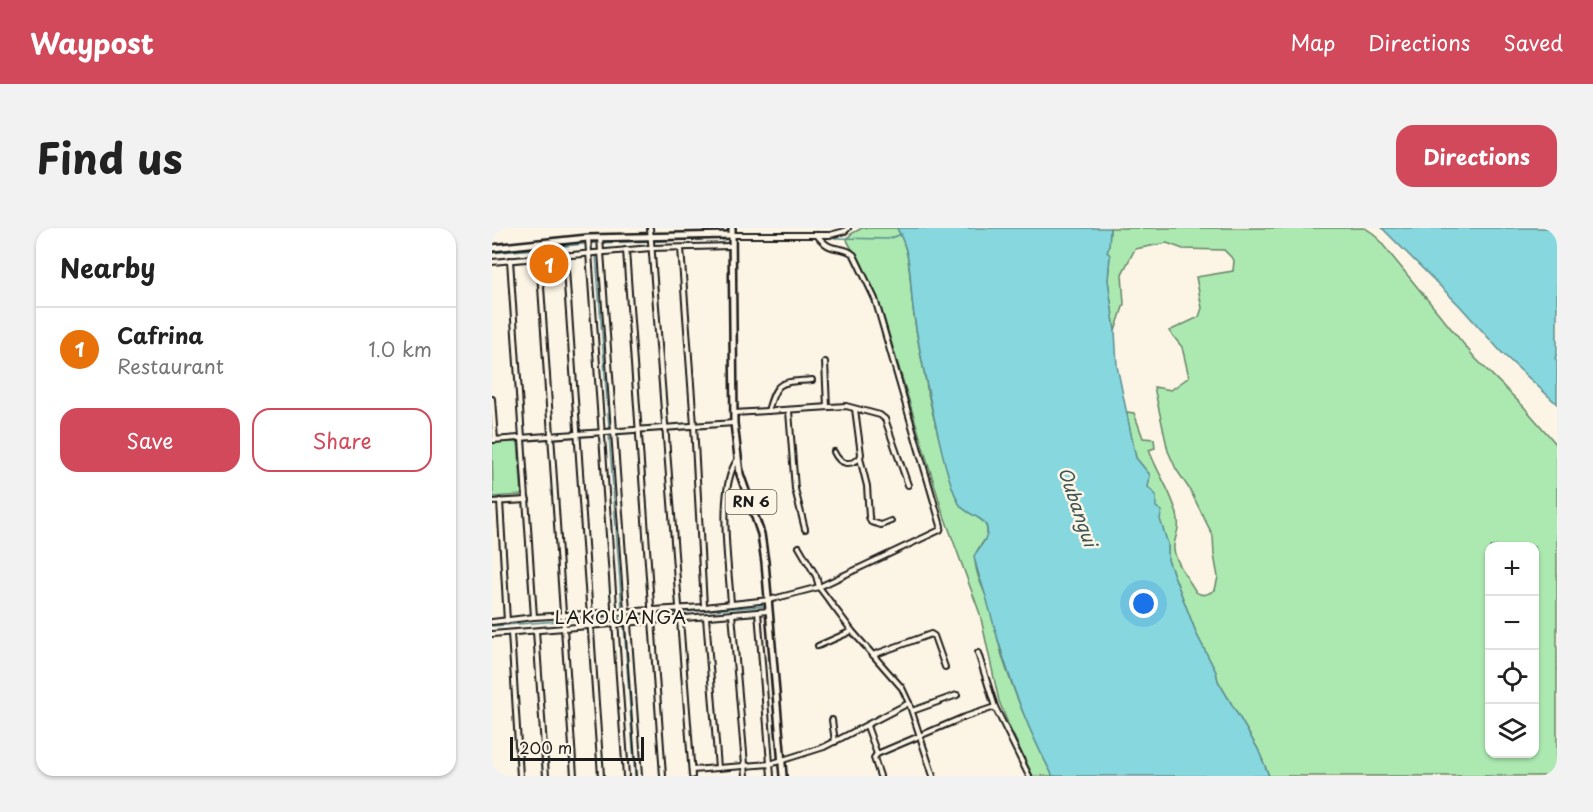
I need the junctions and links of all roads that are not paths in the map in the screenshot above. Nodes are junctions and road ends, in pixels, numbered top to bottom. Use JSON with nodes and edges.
{"nodes":[{"id":1,"x":650,"y":228,"type":"edge"},
{"id":2,"x":732,"y":228,"type":"edge"},
{"id":3,"x":848,"y":228,"type":"edge"},
{"id":4,"x":817,"y":235,"type":"junction"},
{"id":5,"x":651,"y":236,"type":"junction"},
{"id":6,"x":732,"y":236,"type":"junction"},
{"id":7,"x":588,"y":238,"type":"junction"},
{"id":8,"x":600,"y":238,"type":"junction"},
{"id":9,"x":731,"y":246,"type":"junction"},
{"id":10,"x":492,"y":248,"type":"edge"},
{"id":11,"x":651,"y":248,"type":"junction"},
{"id":12,"x":681,"y":248,"type":"junction"},
{"id":13,"x":626,"y":250,"type":"junction"},
{"id":14,"x":588,"y":252,"type":"junction"},
{"id":15,"x":601,"y":252,"type":"junction"},
{"id":16,"x":565,"y":255,"type":"junction"},
{"id":17,"x":538,"y":257,"type":"junction"},
{"id":18,"x":510,"y":260,"type":"junction"},
{"id":19,"x":492,"y":262,"type":"edge"},
{"id":20,"x":825,"y":362,"type":"dead end"},
{"id":21,"x":812,"y":380,"type":"dead end"},
{"id":22,"x":492,"y":399,"type":"edge"},
{"id":23,"x":827,"y":407,"type":"junction"},
{"id":24,"x":855,"y":408,"type":"junction"},
{"id":25,"x":768,"y":411,"type":"junction"},
{"id":26,"x":789,"y":411,"type":"junction"},
{"id":27,"x":733,"y":413,"type":"junction"},
{"id":28,"x":734,"y":423,"type":"junction"},
{"id":29,"x":694,"y":425,"type":"junction"},
{"id":30,"x":666,"y":428,"type":"junction"},
{"id":31,"x":640,"y":429,"type":"junction"},
{"id":32,"x":613,"y":431,"type":"junction"},
{"id":33,"x":603,"y":432,"type":"junction"},
{"id":34,"x":577,"y":434,"type":"junction"},
{"id":35,"x":551,"y":437,"type":"junction"},
{"id":36,"x":522,"y":439,"type":"junction"},
{"id":37,"x":493,"y":440,"type":"edge"},
{"id":38,"x":834,"y":452,"type":"dead end"},
{"id":39,"x":860,"y":458,"type":"junction"},
{"id":40,"x":738,"y":459,"type":"junction"},
{"id":41,"x":908,"y":485,"type":"dead end"},
{"id":42,"x":527,"y":500,"type":"junction"},
{"id":43,"x":500,"y":501,"type":"junction"},
{"id":44,"x":492,"y":502,"type":"edge"},
{"id":45,"x":891,"y":521,"type":"dead end"},
{"id":46,"x":805,"y":529,"type":"dead end"},
{"id":47,"x":799,"y":547,"type":"dead end"},
{"id":48,"x":819,"y":587,"type":"junction"},
{"id":49,"x":769,"y":600,"type":"junction"},
{"id":50,"x":731,"y":604,"type":"junction"},
{"id":51,"x":704,"y":607,"type":"junction"},
{"id":52,"x":678,"y":608,"type":"junction"},
{"id":53,"x":651,"y":610,"type":"junction"},
{"id":54,"x":626,"y":611,"type":"junction"},
{"id":55,"x":769,"y":611,"type":"junction"},
{"id":56,"x":615,"y":612,"type":"junction"},
{"id":57,"x":758,"y":612,"type":"junction"},
{"id":58,"x":589,"y":614,"type":"junction"},
{"id":59,"x":732,"y":614,"type":"junction"},
{"id":60,"x":706,"y":616,"type":"junction"},
{"id":61,"x":534,"y":617,"type":"junction"},
{"id":62,"x":562,"y":617,"type":"junction"},
{"id":63,"x":679,"y":619,"type":"junction"},
{"id":64,"x":507,"y":621,"type":"junction"},
{"id":65,"x":652,"y":621,"type":"junction"},
{"id":66,"x":492,"y":622,"type":"edge"},
{"id":67,"x":627,"y":622,"type":"junction"},
{"id":68,"x":616,"y":623,"type":"junction"},
{"id":69,"x":590,"y":627,"type":"junction"},
{"id":70,"x":563,"y":629,"type":"junction"},
{"id":71,"x":536,"y":631,"type":"junction"},
{"id":72,"x":852,"y":631,"type":"junction"},
{"id":73,"x":511,"y":633,"type":"junction"},
{"id":74,"x":492,"y":634,"type":"edge"},
{"id":75,"x":818,"y":646,"type":"dead end"},
{"id":76,"x":978,"y":654,"type":"dead end"},
{"id":77,"x":873,"y":655,"type":"junction"},
{"id":78,"x":945,"y":667,"type":"dead end"},
{"id":79,"x":957,"y":695,"type":"dead end"},
{"id":80,"x":909,"y":703,"type":"junction"},
{"id":81,"x":995,"y":707,"type":"junction"},
{"id":82,"x":912,"y":711,"type":"junction"},
{"id":83,"x":832,"y":720,"type":"dead end"},
{"id":84,"x":867,"y":726,"type":"junction"},
{"id":85,"x":919,"y":736,"type":"junction"},
{"id":86,"x":835,"y":742,"type":"junction"},
{"id":87,"x":877,"y":754,"type":"junction"},
{"id":88,"x":782,"y":761,"type":"junction"},
{"id":89,"x":771,"y":764,"type":"junction"},
{"id":90,"x":745,"y":765,"type":"junction"},
{"id":91,"x":718,"y":768,"type":"junction"},
{"id":92,"x":692,"y":770,"type":"junction"},
{"id":93,"x":520,"y":776,"type":"edge"},
{"id":94,"x":546,"y":776,"type":"edge"},
{"id":95,"x":574,"y":776,"type":"edge"},
{"id":96,"x":601,"y":776,"type":"edge"},
{"id":97,"x":626,"y":776,"type":"edge"},
{"id":98,"x":639,"y":776,"type":"edge"},
{"id":99,"x":663,"y":776,"type":"edge"},
{"id":100,"x":692,"y":776,"type":"edge"},
{"id":101,"x":746,"y":776,"type":"edge"},
{"id":102,"x":771,"y":776,"type":"edge"},
{"id":103,"x":783,"y":776,"type":"edge"},
{"id":104,"x":880,"y":776,"type":"edge"},
{"id":105,"x":933,"y":776,"type":"edge"},
{"id":106,"x":1029,"y":776,"type":"edge"}],
"edges":[{"from":1,"to":5,"type":"street"},
{"from":2,"to":6,"type":"main road","number":"RN 6"},
{"from":3,"to":4,"type":"street"},
{"from":4,"to":6,"type":"street"},
{"from":4,"to":48,"type":"street"},
{"from":5,"to":6,"type":"main road"},
{"from":5,"to":8,"type":"main road"},
{"from":5,"to":11,"type":"street"},
{"from":6,"to":9,"type":"main road","number":"RN 6"},
{"from":7,"to":8,"type":"main road"},
{"from":7,"to":10,"type":"main road"},
{"from":7,"to":14,"type":"street"},
{"from":8,"to":15,"type":"street"},
{"from":9,"to":12,"type":"street"},
{"from":9,"to":27,"type":"main road","number":"RN 6"},
{"from":11,"to":12,"type":"street"},
{"from":11,"to":13,"type":"street"},
{"from":11,"to":30,"type":"street"},
{"from":12,"to":29,"type":"street"},
{"from":13,"to":15,"type":"street"},
{"from":13,"to":31,"type":"street"},
{"from":14,"to":15,"type":"street"},
{"from":14,"to":16,"type":"street"},
{"from":14,"to":33,"type":"street"},
{"from":15,"to":32,"type":"street"},
{"from":16,"to":17,"type":"street"},
{"from":16,"to":34,"type":"street"},
{"from":17,"to":18,"type":"street"},
{"from":17,"to":35,"type":"street"},
{"from":18,"to":19,"type":"street"},
{"from":18,"to":36,"type":"street"},
{"from":20,"to":23,"type":"street"},
{"from":21,"to":25,"type":"street"},
{"from":22,"to":37,"type":"street"},
{"from":23,"to":24,"type":"street"},
{"from":23,"to":26,"type":"street"},
{"from":24,"to":39,"type":"street"},
{"from":24,"to":41,"type":"street"},
{"from":25,"to":26,"type":"street"},
{"from":25,"to":27,"type":"street"},
{"from":26,"to":46,"type":"street"},
{"from":27,"to":28,"type":"main road","number":"RN 6"},
{"from":28,"to":29,"type":"street"},
{"from":28,"to":40,"type":"main road","number":"RN 6"},
{"from":29,"to":30,"type":"street"},
{"from":29,"to":51,"type":"street"},
{"from":30,"to":31,"type":"street"},
{"from":30,"to":52,"type":"street"},
{"from":31,"to":32,"type":"street"},
{"from":31,"to":53,"type":"street"},
{"from":32,"to":33,"type":"street"},
{"from":32,"to":54,"type":"street"},
{"from":33,"to":34,"type":"street"},
{"from":33,"to":56,"type":"street"},
{"from":34,"to":35,"type":"street"},
{"from":34,"to":58,"type":"street"},
{"from":35,"to":36,"type":"street"},
{"from":35,"to":62,"type":"street"},
{"from":36,"to":37,"type":"street"},
{"from":36,"to":42,"type":"street"},
{"from":38,"to":39,"type":"street"},
{"from":39,"to":45,"type":"street"},
{"from":40,"to":49,"type":"main road","number":"RN 6"},
{"from":40,"to":50,"type":"street"},
{"from":42,"to":43,"type":"street"},
{"from":42,"to":61,"type":"street"},
{"from":43,"to":44,"type":"street"},
{"from":43,"to":64,"type":"street"},
{"from":47,"to":48,"type":"street"},
{"from":48,"to":49,"type":"street"},
{"from":48,"to":72,"type":"street"},
{"from":49,"to":50,"type":"street"},
{"from":49,"to":55,"type":"main road","number":"RN 6"},
{"from":50,"to":51,"type":"street"},
{"from":51,"to":52,"type":"street"},
{"from":52,"to":53,"type":"street"},
{"from":52,"to":63,"type":"street"},
{"from":53,"to":54,"type":"street"},
{"from":53,"to":65,"type":"street"},
{"from":54,"to":56,"type":"street"},
{"from":54,"to":67,"type":"street"},
{"from":55,"to":57,"type":"street"},
{"from":55,"to":88,"type":"main road","number":"RN 6"},
{"from":56,"to":58,"type":"street"},
{"from":56,"to":68,"type":"street"},
{"from":57,"to":59,"type":"street"},
{"from":57,"to":89,"type":"street"},
{"from":58,"to":62,"type":"street"},
{"from":58,"to":69,"type":"street"},
{"from":59,"to":60,"type":"street"},
{"from":59,"to":90,"type":"street"},
{"from":60,"to":63,"type":"street"},
{"from":60,"to":91,"type":"street"},
{"from":61,"to":62,"type":"street"},
{"from":61,"to":64,"type":"street"},
{"from":62,"to":70,"type":"street"},
{"from":63,"to":65,"type":"street"},
{"from":63,"to":92,"type":"street"},
{"from":64,"to":66,"type":"street"},
{"from":65,"to":67,"type":"street"},
{"from":65,"to":99,"type":"street"},
{"from":67,"to":68,"type":"street"},
{"from":67,"to":98,"type":"street"},
{"from":68,"to":69,"type":"street"},
{"from":68,"to":97,"type":"street"},
{"from":69,"to":70,"type":"street"},
{"from":69,"to":96,"type":"street"},
{"from":70,"to":71,"type":"street"},
{"from":70,"to":95,"type":"street"},
{"from":71,"to":73,"type":"street"},
{"from":71,"to":94,"type":"street"},
{"from":72,"to":75,"type":"street"},
{"from":72,"to":77,"type":"street"},
{"from":73,"to":74,"type":"street"},
{"from":73,"to":93,"type":"street"},
{"from":76,"to":81,"type":"street"},
{"from":77,"to":78,"type":"street"},
{"from":77,"to":80,"type":"street"},
{"from":79,"to":82,"type":"street"},
{"from":80,"to":82,"type":"street"},
{"from":80,"to":84,"type":"street"},
{"from":81,"to":85,"type":"street"},
{"from":81,"to":106,"type":"street"},
{"from":82,"to":85,"type":"street"},
{"from":83,"to":86,"type":"street"},
{"from":84,"to":86,"type":"street"},
{"from":84,"to":87,"type":"street"},
{"from":85,"to":87,"type":"street"},
{"from":85,"to":105,"type":"street"},
{"from":86,"to":88,"type":"street"},
{"from":87,"to":104,"type":"street"},
{"from":88,"to":89,"type":"street"},
{"from":88,"to":103,"type":"main road","number":"RN 6"},
{"from":89,"to":90,"type":"street"},
{"from":89,"to":102,"type":"street"},
{"from":90,"to":91,"type":"street"},
{"from":90,"to":101,"type":"street"},
{"from":91,"to":92,"type":"street"},
{"from":92,"to":100,"type":"street"}]}
